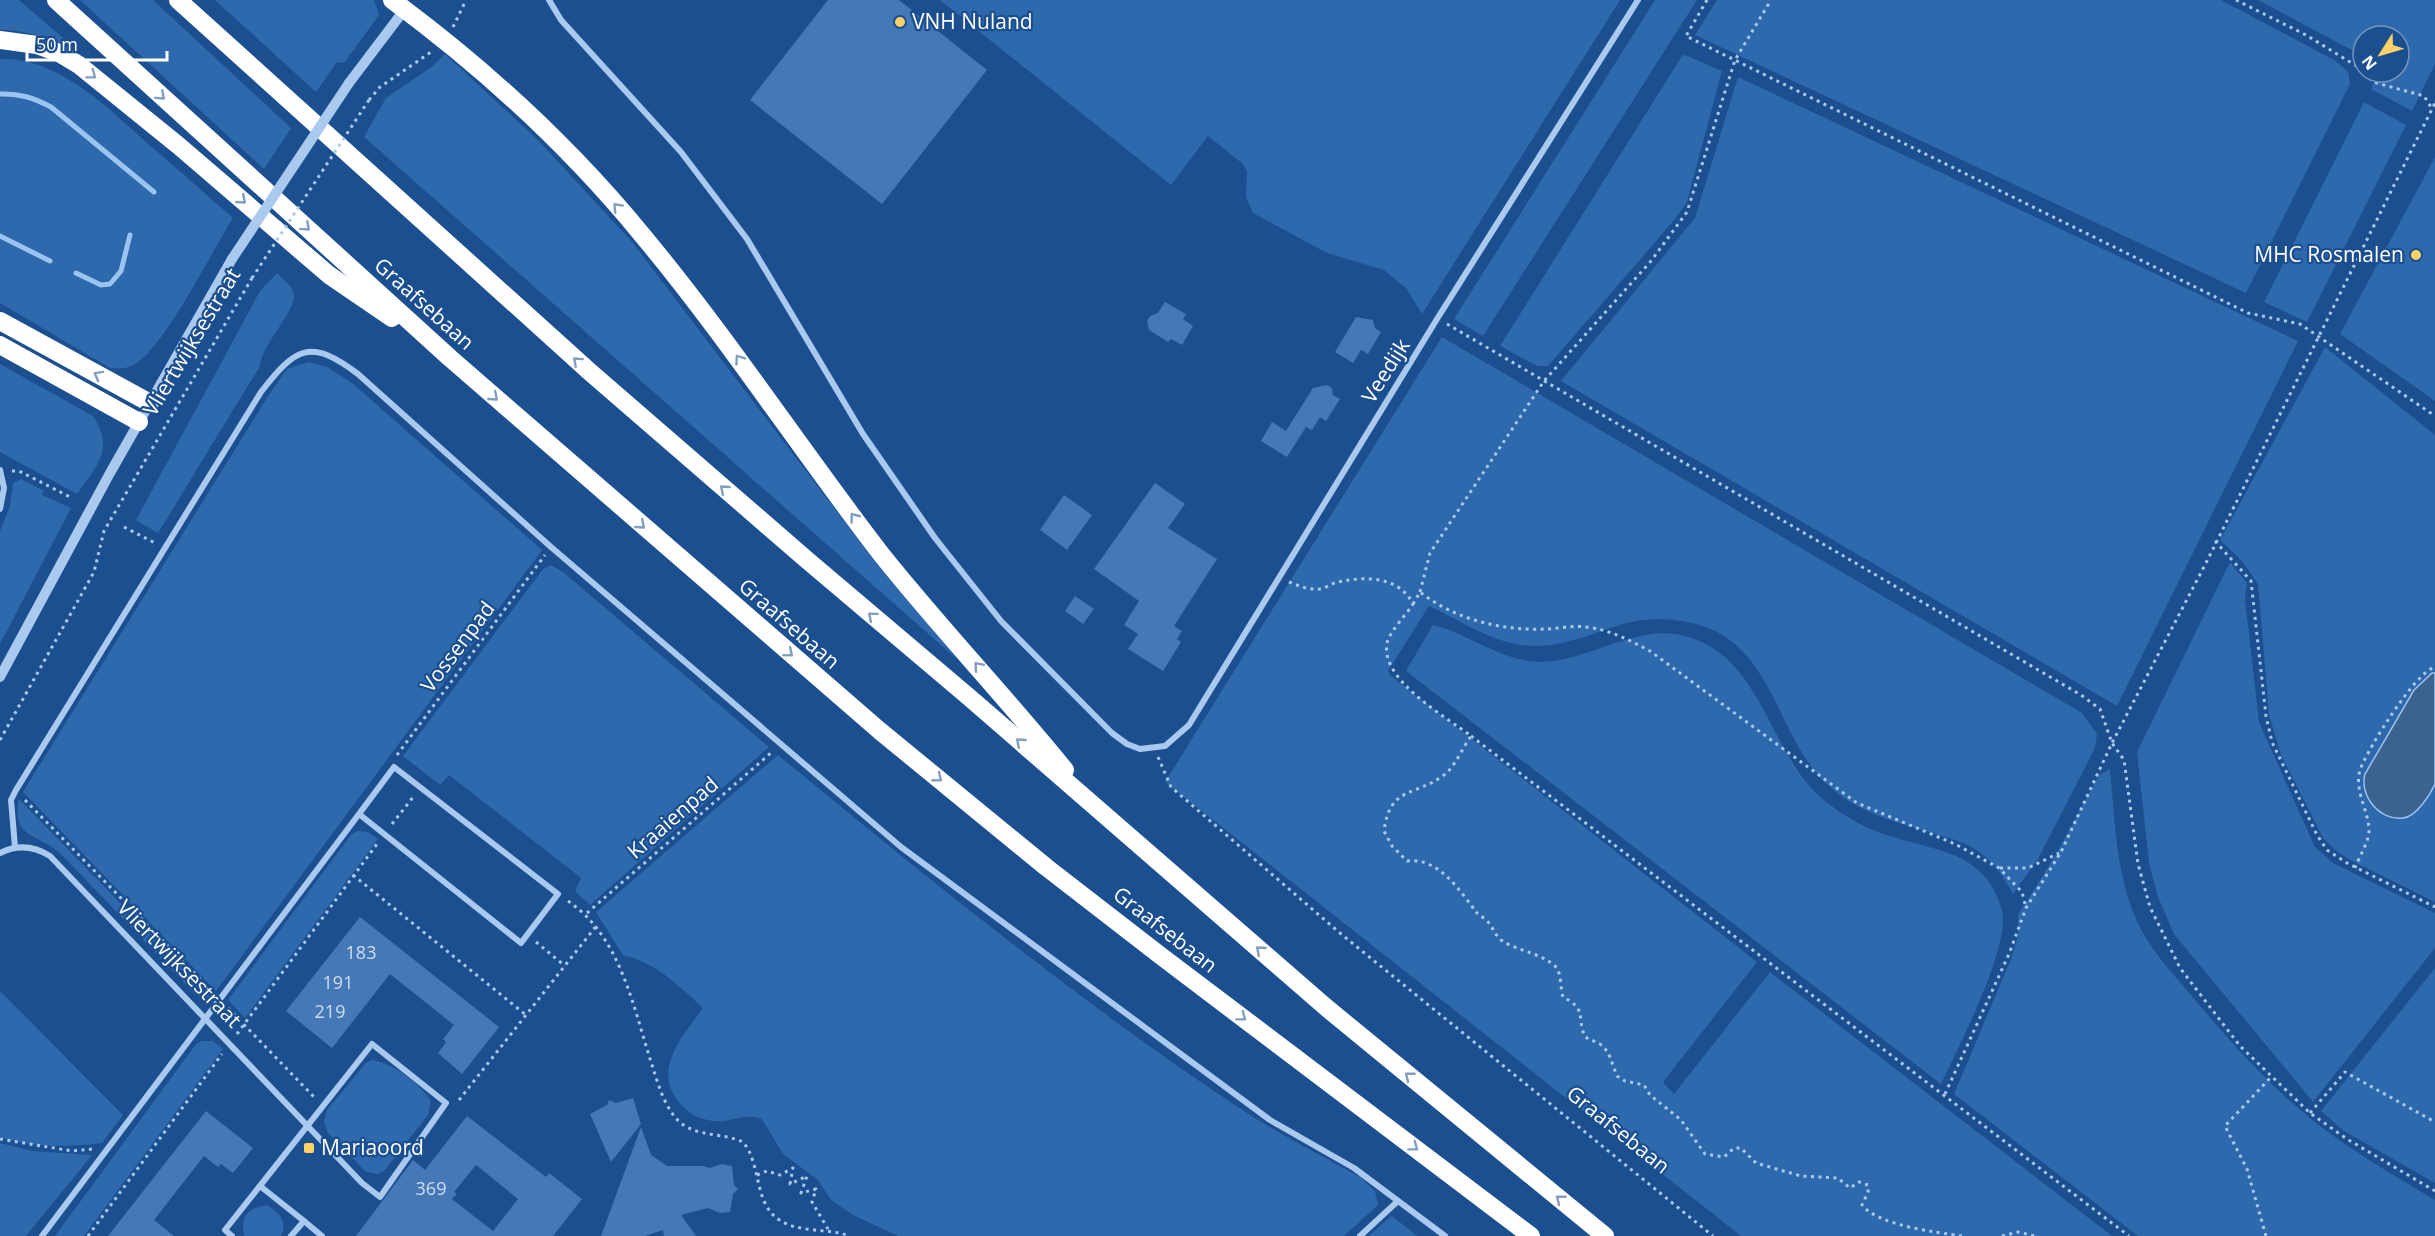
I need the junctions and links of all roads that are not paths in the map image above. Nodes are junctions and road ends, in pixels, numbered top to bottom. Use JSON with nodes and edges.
{"nodes":[{"id":1,"x":56,"y":0,"type":"edge"},
{"id":2,"x":178,"y":0,"type":"edge"},
{"id":3,"x":549,"y":0,"type":"edge"},
{"id":4,"x":1638,"y":0,"type":"edge"},
{"id":5,"x":403,"y":3,"type":"edge"},
{"id":6,"x":0,"y":40,"type":"edge"},
{"id":7,"x":0,"y":321,"type":"edge"},
{"id":8,"x":0,"y":345,"type":"edge"},
{"id":9,"x":450,"y":358,"type":"junction"},
{"id":10,"x":150,"y":403,"type":"junction"},
{"id":11,"x":139,"y":422,"type":"junction"},
{"id":12,"x":0,"y":470,"type":"edge"},
{"id":13,"x":0,"y":509,"type":"edge"},
{"id":14,"x":0,"y":677,"type":"edge"},
{"id":15,"x":1096,"y":809,"type":"junction"},
{"id":16,"x":359,"y":814,"type":"junction"},
{"id":17,"x":15,"y":847,"type":"junction"},
{"id":18,"x":0,"y":853,"type":"edge"},
{"id":19,"x":206,"y":1020,"type":"junction"},
{"id":20,"x":307,"y":1124,"type":"junction"},
{"id":21,"x":260,"y":1186,"type":"junction"},
{"id":22,"x":1398,"y":1201,"type":"junction"},
{"id":23,"x":304,"y":1221,"type":"junction"},
{"id":24,"x":42,"y":1236,"type":"edge"},
{"id":25,"x":232,"y":1236,"type":"edge"},
{"id":26,"x":291,"y":1236,"type":"edge"},
{"id":27,"x":322,"y":1236,"type":"edge"},
{"id":28,"x":1360,"y":1236,"type":"edge"},
{"id":29,"x":1444,"y":1236,"type":"edge"},
{"id":30,"x":1531,"y":1236,"type":"edge"},
{"id":31,"x":1605,"y":1236,"type":"edge"}],
"edges":[{"from":1,"to":9,"type":"highway","name":"Graafsebaan","one_way":true},
{"from":15,"to":2,"type":"highway","name":"Graafsebaan","one_way":true},
{"from":3,"to":4,"type":"street","name":"Veedijk"},
{"from":5,"to":10,"type":"street","name":"Vliertwijksestraat","bridge":true},
{"from":15,"to":5,"type":"highway","one_way":true},
{"from":6,"to":9,"type":"highway","one_way":true},
{"from":10,"to":7,"type":"highway","one_way":true},
{"from":8,"to":11,"type":"highway"},
{"from":9,"to":30,"type":"highway","name":"Graafsebaan","one_way":true},
{"from":10,"to":11,"type":"street","name":"Vliertwijksestraat"},
{"from":11,"to":14,"type":"street","name":"Vliertwijksestraat"},
{"from":12,"to":13,"type":"street"},
{"from":31,"to":15,"type":"highway","name":"Graafsebaan","one_way":true},
{"from":16,"to":16,"type":"street"},
{"from":16,"to":19,"type":"street"},
{"from":17,"to":18,"type":"street"},
{"from":17,"to":19,"type":"street","name":"Vliertwijksestraat"},
{"from":17,"to":22,"type":"street"},
{"from":19,"to":20,"type":"street","name":"Vliertwijksestraat"},
{"from":19,"to":24,"type":"street"},
{"from":20,"to":20,"type":"street","name":"Vliertwijksestraat"},
{"from":20,"to":21,"type":"street"},
{"from":21,"to":23,"type":"street"},
{"from":21,"to":25,"type":"street"},
{"from":22,"to":28,"type":"street"},
{"from":22,"to":29,"type":"street"},
{"from":23,"to":26,"type":"street"},
{"from":23,"to":27,"type":"street"}]}
